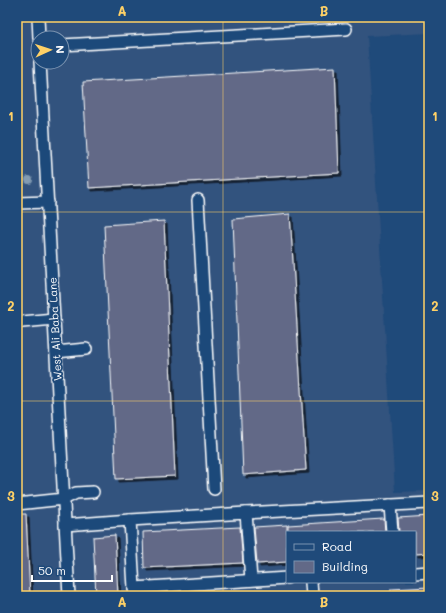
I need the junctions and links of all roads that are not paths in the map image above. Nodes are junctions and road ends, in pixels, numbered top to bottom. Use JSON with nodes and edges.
{"nodes":[{"id":1,"x":38,"y":17,"type":"edge"},
{"id":2,"x":346,"y":29,"type":"dead end"},
{"id":3,"x":39,"y":30,"type":"edge"},
{"id":4,"x":70,"y":45,"type":"edge"},
{"id":5,"x":40,"y":70,"type":"edge"},
{"id":6,"x":198,"y":200,"type":"dead end"},
{"id":7,"x":48,"y":202,"type":"junction"},
{"id":8,"x":17,"y":204,"type":"edge"},
{"id":9,"x":54,"y":319,"type":"junction"},
{"id":10,"x":22,"y":322,"type":"dead end"},
{"id":11,"x":86,"y":350,"type":"dead end"},
{"id":12,"x":56,"y":352,"type":"junction"},
{"id":13,"x":214,"y":489,"type":"dead end"},
{"id":14,"x":93,"y":492,"type":"dead end"},
{"id":15,"x":64,"y":499,"type":"junction"},
{"id":16,"x":429,"y":503,"type":"edge"},
{"id":17,"x":17,"y":504,"type":"edge"},
{"id":18,"x":390,"y":505,"type":"junction"},
{"id":19,"x":246,"y":513,"type":"junction"},
{"id":20,"x":130,"y":520,"type":"junction"},
{"id":21,"x":65,"y":525,"type":"junction"},
{"id":22,"x":392,"y":531,"type":"edge"},
{"id":23,"x":429,"y":572,"type":"edge"},
{"id":24,"x":416,"y":573,"type":"edge"},
{"id":25,"x":286,"y":578,"type":"edge"},
{"id":26,"x":251,"y":580,"type":"junction"},
{"id":27,"x":311,"y":583,"type":"edge"},
{"id":28,"x":135,"y":592,"type":"edge"},
{"id":29,"x":69,"y":596,"type":"edge"},
{"id":30,"x":312,"y":596,"type":"edge"}],
"edges":[{"from":1,"to":3,"type":"street"},
{"from":2,"to":4,"type":"street"},
{"from":5,"to":7,"type":"street","name":"West Ali Baba Lane"},
{"from":6,"to":13,"type":"street"},
{"from":7,"to":8,"type":"street"},
{"from":7,"to":9,"type":"street","name":"West Ali Baba Lane"},
{"from":9,"to":10,"type":"street"},
{"from":9,"to":12,"type":"street","name":"West Ali Baba Lane"},
{"from":11,"to":12,"type":"street"},
{"from":12,"to":15,"type":"street","name":"West Ali Baba Lane"},
{"from":14,"to":15,"type":"street"},
{"from":15,"to":17,"type":"street"},
{"from":15,"to":21,"type":"street","name":"West Ali Baba Lane"},
{"from":16,"to":18,"type":"street"},
{"from":18,"to":19,"type":"street"},
{"from":18,"to":22,"type":"street"},
{"from":19,"to":20,"type":"street"},
{"from":19,"to":26,"type":"street"},
{"from":20,"to":21,"type":"street"},
{"from":20,"to":28,"type":"street"},
{"from":21,"to":29,"type":"street","name":"West Ali Baba Lane"},
{"from":23,"to":24,"type":"street"},
{"from":25,"to":26,"type":"street"},
{"from":26,"to":28,"type":"street"},
{"from":27,"to":30,"type":"street"}]}
